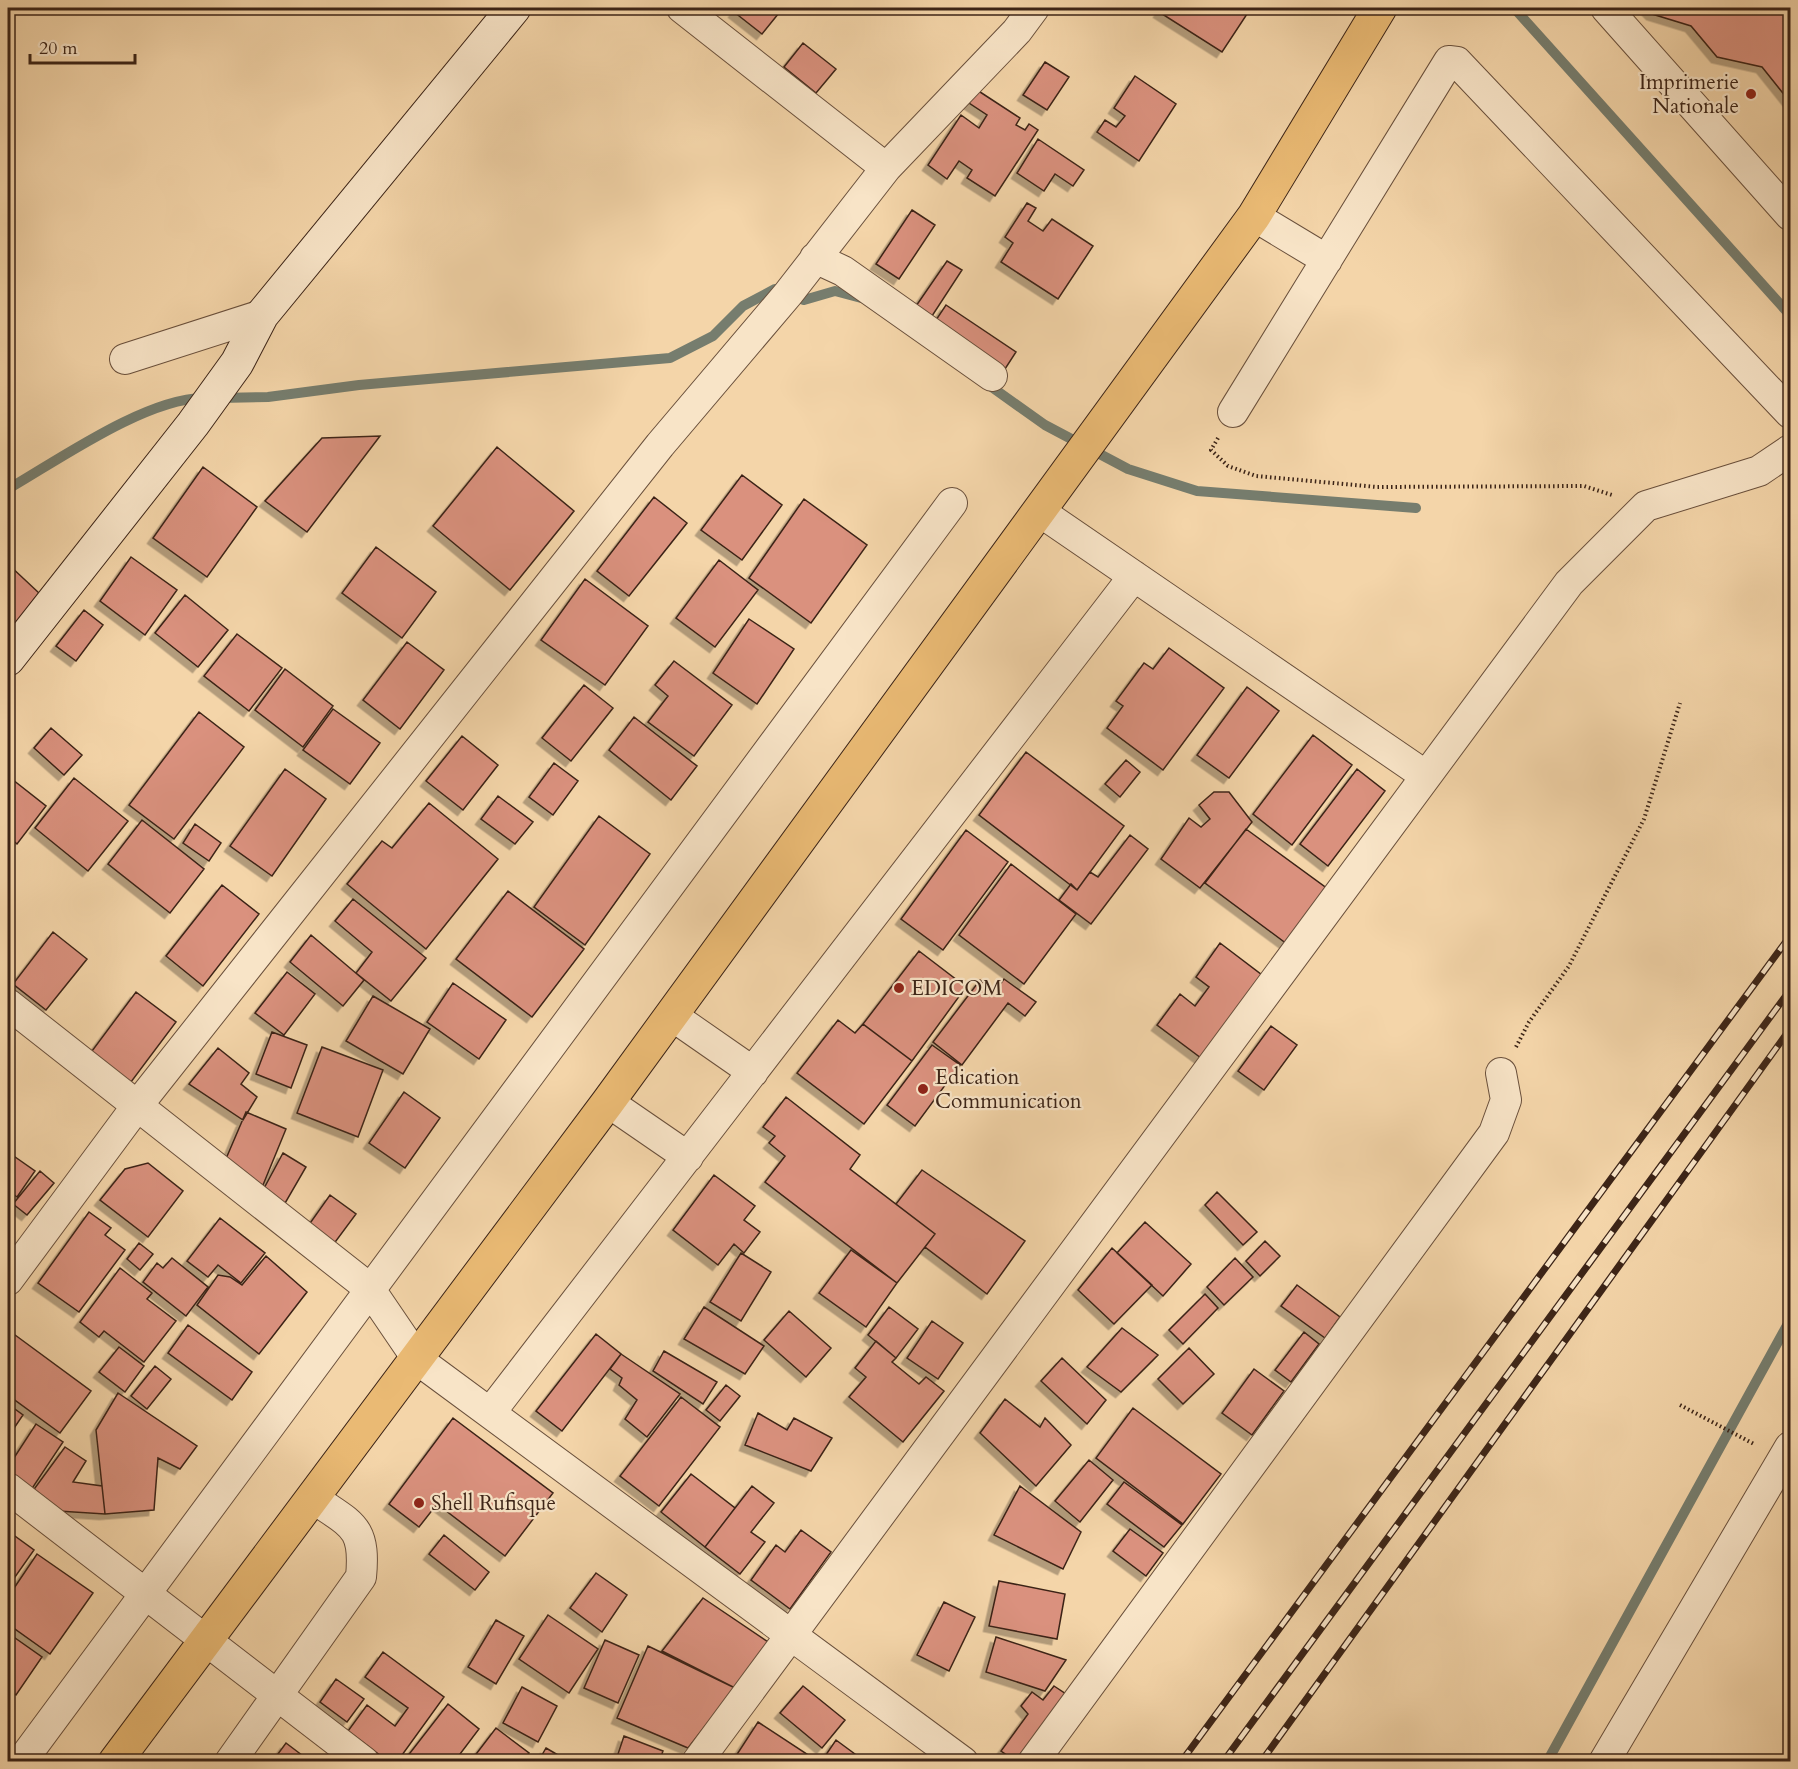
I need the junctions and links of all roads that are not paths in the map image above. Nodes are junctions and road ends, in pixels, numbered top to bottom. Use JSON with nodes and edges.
{"nodes":[{"id":1,"x":514,"y":8,"type":"edge"},
{"id":2,"x":682,"y":8,"type":"edge"},
{"id":3,"x":1034,"y":8,"type":"edge"},
{"id":4,"x":1380,"y":8,"type":"edge"},
{"id":5,"x":1606,"y":8,"type":"edge"},
{"id":6,"x":886,"y":168,"type":"junction"},
{"id":7,"x":1791,"y":215,"type":"edge"},
{"id":8,"x":1254,"y":216,"type":"junction"},
{"id":9,"x":815,"y":258,"type":"junction"},
{"id":10,"x":1327,"y":260,"type":"junction"},
{"id":11,"x":262,"y":315,"type":"junction"},
{"id":12,"x":125,"y":359,"type":"dead end"},
{"id":13,"x":992,"y":376,"type":"dead end"},
{"id":14,"x":1233,"y":412,"type":"road end"},
{"id":15,"x":1791,"y":413,"type":"edge"},
{"id":16,"x":1791,"y":450,"type":"edge"},
{"id":17,"x":952,"y":503,"type":"dead end"},
{"id":18,"x":1039,"y":510,"type":"junction"},
{"id":19,"x":1134,"y":576,"type":"junction"},
{"id":20,"x":8,"y":659,"type":"edge"},
{"id":21,"x":1426,"y":776,"type":"junction"},
{"id":22,"x":8,"y":1004,"type":"edge"},
{"id":23,"x":671,"y":1015,"type":"junction"},
{"id":24,"x":753,"y":1072,"type":"junction"},
{"id":25,"x":1502,"y":1073,"type":"road end"},
{"id":26,"x":608,"y":1102,"type":"junction"},
{"id":27,"x":137,"y":1106,"type":"junction"},
{"id":28,"x":687,"y":1157,"type":"junction"},
{"id":29,"x":8,"y":1280,"type":"edge"},
{"id":30,"x":369,"y":1287,"type":"junction"},
{"id":31,"x":418,"y":1360,"type":"junction"},
{"id":32,"x":490,"y":1413,"type":"junction"},
{"id":33,"x":1791,"y":1447,"type":"edge"},
{"id":34,"x":8,"y":1488,"type":"edge"},
{"id":35,"x":313,"y":1498,"type":"junction"},
{"id":36,"x":146,"y":1594,"type":"junction"},
{"id":37,"x":791,"y":1634,"type":"junction"},
{"id":38,"x":206,"y":1641,"type":"junction"},
{"id":39,"x":278,"y":1695,"type":"junction"},
{"id":40,"x":21,"y":1761,"type":"edge"},
{"id":41,"x":115,"y":1761,"type":"edge"},
{"id":42,"x":230,"y":1761,"type":"edge"},
{"id":43,"x":364,"y":1761,"type":"edge"},
{"id":44,"x":697,"y":1761,"type":"edge"},
{"id":45,"x":963,"y":1761,"type":"edge"},
{"id":46,"x":1033,"y":1761,"type":"edge"},
{"id":47,"x":1604,"y":1761,"type":"edge"}],
"edges":[{"from":1,"to":11,"type":"street"},
{"from":2,"to":6,"type":"street"},
{"from":3,"to":6,"type":"street"},
{"from":4,"to":8,"type":"highway"},
{"from":5,"to":7,"type":"street"},
{"from":6,"to":9,"type":"street"},
{"from":8,"to":10,"type":"street"},
{"from":8,"to":18,"type":"highway"},
{"from":9,"to":13,"type":"street"},
{"from":9,"to":27,"type":"street"},
{"from":10,"to":14,"type":"street"},
{"from":10,"to":15,"type":"street"},
{"from":11,"to":12,"type":"street"},
{"from":11,"to":20,"type":"street"},
{"from":16,"to":21,"type":"street"},
{"from":17,"to":30,"type":"street"},
{"from":18,"to":19,"type":"street"},
{"from":18,"to":23,"type":"highway"},
{"from":19,"to":21,"type":"street"},
{"from":19,"to":24,"type":"street"},
{"from":21,"to":37,"type":"street"},
{"from":22,"to":27,"type":"street"},
{"from":23,"to":24,"type":"street"},
{"from":23,"to":26,"type":"highway"},
{"from":24,"to":28,"type":"street"},
{"from":25,"to":46,"type":"street"},
{"from":26,"to":28,"type":"street"},
{"from":26,"to":31,"type":"highway"},
{"from":27,"to":29,"type":"street"},
{"from":27,"to":30,"type":"street"},
{"from":28,"to":32,"type":"street"},
{"from":30,"to":31,"type":"street"},
{"from":30,"to":36,"type":"street"},
{"from":31,"to":32,"type":"street"},
{"from":31,"to":35,"type":"highway"},
{"from":32,"to":37,"type":"street"},
{"from":33,"to":47,"type":"street"},
{"from":34,"to":36,"type":"street"},
{"from":35,"to":38,"type":"highway"},
{"from":35,"to":39,"type":"street"},
{"from":36,"to":38,"type":"street"},
{"from":36,"to":40,"type":"street"},
{"from":37,"to":44,"type":"street"},
{"from":37,"to":45,"type":"street"},
{"from":38,"to":39,"type":"street"},
{"from":38,"to":41,"type":"highway"},
{"from":39,"to":42,"type":"street"},
{"from":39,"to":43,"type":"street"}]}
